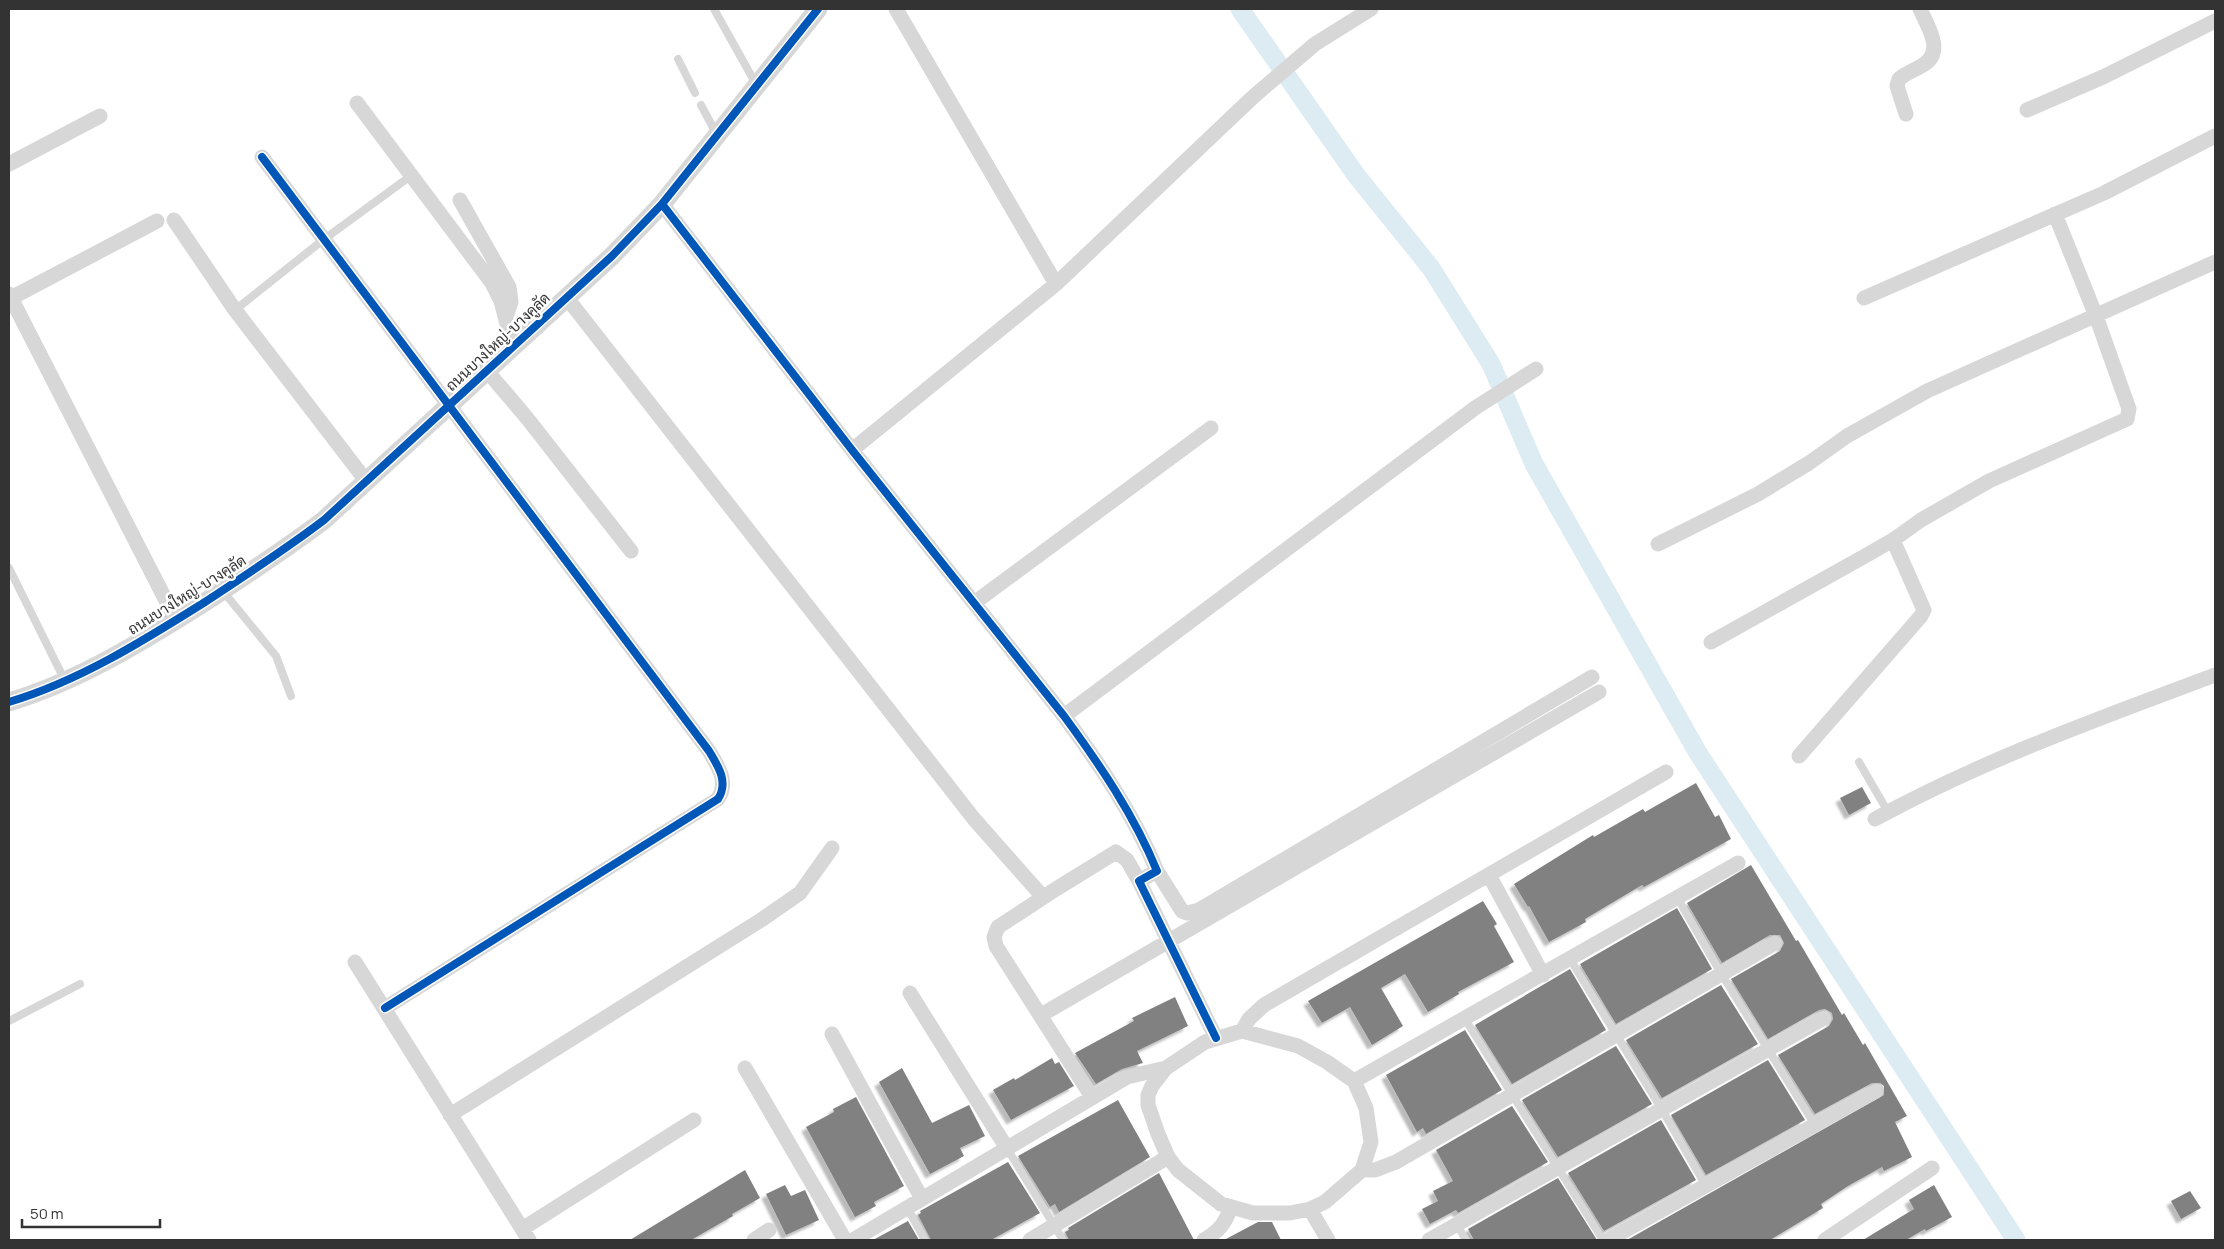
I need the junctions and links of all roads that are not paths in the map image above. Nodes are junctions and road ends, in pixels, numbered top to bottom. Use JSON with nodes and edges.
{"nodes":[{"id":1,"x":714,"y":9,"type":"edge"},
{"id":2,"x":896,"y":9,"type":"edge"},
{"id":3,"x":1372,"y":9,"type":"edge"},
{"id":4,"x":1920,"y":9,"type":"edge"},
{"id":5,"x":810,"y":12,"type":"edge"},
{"id":6,"x":2215,"y":21,"type":"edge"},
{"id":7,"x":678,"y":59,"type":"dead end"},
{"id":8,"x":757,"y":86,"type":"junction"},
{"id":9,"x":695,"y":93,"type":"dead end"},
{"id":10,"x":357,"y":103,"type":"dead end"},
{"id":11,"x":701,"y":105,"type":"dead end"},
{"id":12,"x":2027,"y":110,"type":"dead end"},
{"id":13,"x":1906,"y":114,"type":"dead end"},
{"id":14,"x":100,"y":116,"type":"dead end"},
{"id":15,"x":717,"y":136,"type":"junction"},
{"id":16,"x":2215,"y":136,"type":"edge"},
{"id":17,"x":262,"y":157,"type":"dead end"},
{"id":18,"x":9,"y":164,"type":"edge"},
{"id":19,"x":412,"y":175,"type":"junction"},
{"id":20,"x":460,"y":200,"type":"dead end"},
{"id":21,"x":662,"y":204,"type":"junction"},
{"id":22,"x":2055,"y":214,"type":"junction"},
{"id":23,"x":174,"y":220,"type":"dead end"},
{"id":24,"x":157,"y":221,"type":"dead end"},
{"id":25,"x":323,"y":240,"type":"junction"},
{"id":26,"x":2215,"y":262,"type":"edge"},
{"id":27,"x":1056,"y":284,"type":"junction"},
{"id":28,"x":10,"y":296,"type":"edge"},
{"id":29,"x":566,"y":298,"type":"junction"},
{"id":30,"x":1864,"y":298,"type":"dead end"},
{"id":31,"x":235,"y":310,"type":"junction"},
{"id":32,"x":2096,"y":316,"type":"junction"},
{"id":33,"x":506,"y":318,"type":"junction"},
{"id":34,"x":512,"y":347,"type":"junction"},
{"id":35,"x":1536,"y":370,"type":"dead end"},
{"id":36,"x":487,"y":371,"type":"junction"},
{"id":37,"x":449,"y":406,"type":"junction"},
{"id":38,"x":1211,"y":428,"type":"dead end"},
{"id":39,"x":852,"y":450,"type":"junction"},
{"id":40,"x":367,"y":482,"type":"junction"},
{"id":41,"x":1893,"y":540,"type":"junction"},
{"id":42,"x":1658,"y":544,"type":"dead end"},
{"id":43,"x":631,"y":551,"type":"dead end"},
{"id":44,"x":9,"y":568,"type":"edge"},
{"id":45,"x":222,"y":590,"type":"junction"},
{"id":46,"x":974,"y":602,"type":"junction"},
{"id":47,"x":176,"y":620,"type":"junction"},
{"id":48,"x":1711,"y":642,"type":"dead end"},
{"id":49,"x":2215,"y":675,"type":"edge"},
{"id":50,"x":1592,"y":678,"type":"dead end"},
{"id":51,"x":65,"y":681,"type":"junction"},
{"id":52,"x":1600,"y":692,"type":"dead end"},
{"id":53,"x":291,"y":696,"type":"dead end"},
{"id":54,"x":9,"y":702,"type":"edge"},
{"id":55,"x":1064,"y":716,"type":"junction"},
{"id":56,"x":1799,"y":756,"type":"dead end"},
{"id":57,"x":1859,"y":762,"type":"dead end"},
{"id":58,"x":1666,"y":772,"type":"dead end"},
{"id":59,"x":1881,"y":816,"type":"joint"},
{"id":60,"x":832,"y":848,"type":"dead end"},
{"id":61,"x":1738,"y":863,"type":"dead end"},
{"id":62,"x":1157,"y":871,"type":"junction"},
{"id":63,"x":1489,"y":875,"type":"junction"},
{"id":64,"x":1139,"y":881,"type":"junction"},
{"id":65,"x":1044,"y":897,"type":"junction"},
{"id":66,"x":1678,"y":899,"type":"junction"},
{"id":67,"x":1169,"y":942,"type":"junction"},
{"id":68,"x":1776,"y":943,"type":"dead end"},
{"id":69,"x":1570,"y":959,"type":"junction"},
{"id":70,"x":355,"y":962,"type":"dead end"},
{"id":71,"x":1543,"y":975,"type":"junction"},
{"id":72,"x":1722,"y":975,"type":"junction"},
{"id":73,"x":80,"y":984,"type":"dead end"},
{"id":74,"x":910,"y":993,"type":"dead end"},
{"id":75,"x":385,"y":1008,"type":"junction"},
{"id":76,"x":1041,"y":1015,"type":"junction"},
{"id":77,"x":1824,"y":1018,"type":"dead end"},
{"id":78,"x":1465,"y":1019,"type":"junction"},
{"id":79,"x":9,"y":1021,"type":"edge"},
{"id":80,"x":1242,"y":1031,"type":"junction"},
{"id":81,"x":832,"y":1034,"type":"dead end"},
{"id":82,"x":1615,"y":1035,"type":"junction"},
{"id":83,"x":1216,"y":1038,"type":"junction"},
{"id":84,"x":1769,"y":1048,"type":"junction"},
{"id":85,"x":745,"y":1068,"type":"dead end"},
{"id":86,"x":1166,"y":1068,"type":"junction"},
{"id":87,"x":1354,"y":1081,"type":"junction"},
{"id":88,"x":1876,"y":1091,"type":"dead end"},
{"id":89,"x":1513,"y":1096,"type":"junction"},
{"id":90,"x":1092,"y":1097,"type":"junction"},
{"id":91,"x":1661,"y":1108,"type":"junction"},
{"id":92,"x":450,"y":1115,"type":"junction"},
{"id":93,"x":694,"y":1120,"type":"dead end"},
{"id":94,"x":1815,"y":1125,"type":"junction"},
{"id":95,"x":1008,"y":1150,"type":"junction"},
{"id":96,"x":1168,"y":1157,"type":"junction"},
{"id":97,"x":1558,"y":1168,"type":"junction"},
{"id":98,"x":1932,"y":1168,"type":"dead end"},
{"id":99,"x":1362,"y":1170,"type":"junction"},
{"id":100,"x":1706,"y":1186,"type":"junction"},
{"id":101,"x":922,"y":1199,"type":"junction"},
{"id":102,"x":1231,"y":1207,"type":"junction"},
{"id":103,"x":908,"y":1209,"type":"junction"},
{"id":104,"x":1310,"y":1210,"type":"junction"},
{"id":105,"x":1457,"y":1225,"type":"junction"},
{"id":106,"x":1055,"y":1226,"type":"junction"},
{"id":107,"x":769,"y":1230,"type":"dead end"},
{"id":108,"x":525,"y":1235,"type":"edge"},
{"id":109,"x":754,"y":1240,"type":"edge"},
{"id":110,"x":845,"y":1240,"type":"edge"},
{"id":111,"x":853,"y":1240,"type":"edge"},
{"id":112,"x":925,"y":1240,"type":"edge"},
{"id":113,"x":1030,"y":1240,"type":"edge"},
{"id":114,"x":1062,"y":1240,"type":"edge"},
{"id":115,"x":1204,"y":1240,"type":"edge"},
{"id":116,"x":1328,"y":1240,"type":"edge"},
{"id":117,"x":1429,"y":1240,"type":"edge"},
{"id":118,"x":1466,"y":1240,"type":"edge"},
{"id":119,"x":1603,"y":1240,"type":"edge"},
{"id":120,"x":1608,"y":1240,"type":"edge"},
{"id":121,"x":1825,"y":1240,"type":"edge"}],
"edges":[{"from":1,"to":8,"type":"lane"},
{"from":2,"to":27,"type":"street"},
{"from":3,"to":27,"type":"street"},
{"from":4,"to":13,"type":"street"},
{"from":5,"to":8,"type":"street","name":"ถนนบางใหญ่-บางคูลัด"},
{"from":6,"to":12,"type":"street"},
{"from":7,"to":9,"type":"lane"},
{"from":8,"to":15,"type":"street","name":"ถนนบางใหญ่-บางคูลัด"},
{"from":10,"to":19,"type":"street"},
{"from":11,"to":15,"type":"lane"},
{"from":14,"to":18,"type":"street"},
{"from":15,"to":21,"type":"street","name":"ถนนบางใหญ่-บางคูลัด"},
{"from":16,"to":22,"type":"street"},
{"from":17,"to":25,"type":"street"},
{"from":19,"to":25,"type":"lane"},
{"from":19,"to":33,"type":"street"},
{"from":20,"to":33,"type":"street"},
{"from":21,"to":29,"type":"street","name":"ถนนบางใหญ่-บางคูลัด"},
{"from":21,"to":39,"type":"street"},
{"from":22,"to":30,"type":"street"},
{"from":22,"to":32,"type":"street"},
{"from":23,"to":31,"type":"street"},
{"from":24,"to":28,"type":"street"},
{"from":25,"to":31,"type":"lane"},
{"from":25,"to":37,"type":"street"},
{"from":26,"to":32,"type":"street"},
{"from":27,"to":39,"type":"street"},
{"from":28,"to":47,"type":"street"},
{"from":29,"to":34,"type":"street","name":"ถนนบางใหญ่-บางคูลัด"},
{"from":29,"to":65,"type":"street"},
{"from":31,"to":40,"type":"street"},
{"from":32,"to":41,"type":"street"},
{"from":32,"to":42,"type":"street"},
{"from":33,"to":34,"type":"street"},
{"from":34,"to":36,"type":"street","name":"ถนนบางใหญ่-บางคูลัด"},
{"from":35,"to":55,"type":"street"},
{"from":36,"to":37,"type":"street","name":"ถนนบางใหญ่-บางคูลัด"},
{"from":36,"to":43,"type":"street"},
{"from":37,"to":40,"type":"street","name":"ถนนบางใหญ่-บางคูลัด"},
{"from":37,"to":75,"type":"street"},
{"from":38,"to":46,"type":"street"},
{"from":39,"to":46,"type":"street"},
{"from":40,"to":45,"type":"street","name":"ถนนบางใหญ่-บางคูลัด"},
{"from":41,"to":48,"type":"street"},
{"from":41,"to":56,"type":"street"},
{"from":44,"to":51,"type":"lane"},
{"from":45,"to":47,"type":"street","name":"ถนนบางใหญ่-บางคูลัด"},
{"from":45,"to":53,"type":"lane"},
{"from":46,"to":55,"type":"street"},
{"from":47,"to":51,"type":"street","name":"ถนนบางใหญ่-บางคูลัด"},
{"from":49,"to":59,"type":"street"},
{"from":50,"to":62,"type":"street"},
{"from":51,"to":54,"type":"street","name":"ถนนบางใหญ่-บางคูลัด"},
{"from":52,"to":67,"type":"street"},
{"from":55,"to":62,"type":"street"},
{"from":57,"to":59,"type":"lane"},
{"from":58,"to":63,"type":"street"},
{"from":60,"to":92,"type":"street"},
{"from":61,"to":66,"type":"street"},
{"from":62,"to":64,"type":"street"},
{"from":63,"to":71,"type":"street"},
{"from":63,"to":80,"type":"street"},
{"from":64,"to":65,"type":"street"},
{"from":64,"to":67,"type":"street"},
{"from":65,"to":76,"type":"street"},
{"from":66,"to":69,"type":"street"},
{"from":66,"to":72,"type":"lane"},
{"from":67,"to":76,"type":"street"},
{"from":67,"to":83,"type":"street"},
{"from":68,"to":72,"type":"street"},
{"from":69,"to":71,"type":"street"},
{"from":69,"to":82,"type":"lane"},
{"from":70,"to":75,"type":"street"},
{"from":71,"to":78,"type":"street"},
{"from":72,"to":82,"type":"street"},
{"from":72,"to":84,"type":"lane"},
{"from":73,"to":79,"type":"lane"},
{"from":74,"to":95,"type":"street"},
{"from":75,"to":92,"type":"street"},
{"from":76,"to":90,"type":"street"},
{"from":77,"to":84,"type":"street"},
{"from":78,"to":87,"type":"street"},
{"from":78,"to":89,"type":"lane"},
{"from":80,"to":83,"type":"street"},
{"from":80,"to":87,"type":"street"},
{"from":81,"to":101,"type":"street"},
{"from":82,"to":89,"type":"street"},
{"from":82,"to":91,"type":"lane"},
{"from":83,"to":86,"type":"street"},
{"from":84,"to":91,"type":"street"},
{"from":84,"to":94,"type":"lane"},
{"from":85,"to":110,"type":"street"},
{"from":86,"to":90,"type":"street"},
{"from":86,"to":96,"type":"street"},
{"from":87,"to":99,"type":"street"},
{"from":88,"to":94,"type":"street"},
{"from":89,"to":97,"type":"lane"},
{"from":89,"to":99,"type":"street"},
{"from":90,"to":95,"type":"street"},
{"from":91,"to":97,"type":"street"},
{"from":91,"to":100,"type":"lane"},
{"from":92,"to":108,"type":"street"},
{"from":93,"to":108,"type":"street"},
{"from":94,"to":100,"type":"street"},
{"from":95,"to":101,"type":"street"},
{"from":95,"to":106,"type":"lane"},
{"from":96,"to":102,"type":"street"},
{"from":96,"to":106,"type":"street"},
{"from":97,"to":105,"type":"street"},
{"from":97,"to":119,"type":"lane"},
{"from":98,"to":121,"type":"street"},
{"from":99,"to":104,"type":"street"},
{"from":100,"to":120,"type":"street"},
{"from":101,"to":103,"type":"street"},
{"from":102,"to":104,"type":"street"},
{"from":102,"to":115,"type":"street"},
{"from":103,"to":111,"type":"street"},
{"from":103,"to":112,"type":"lane"},
{"from":104,"to":116,"type":"street"},
{"from":105,"to":117,"type":"street"},
{"from":105,"to":118,"type":"lane"},
{"from":106,"to":113,"type":"street"},
{"from":106,"to":114,"type":"lane"},
{"from":107,"to":109,"type":"street"}]}
